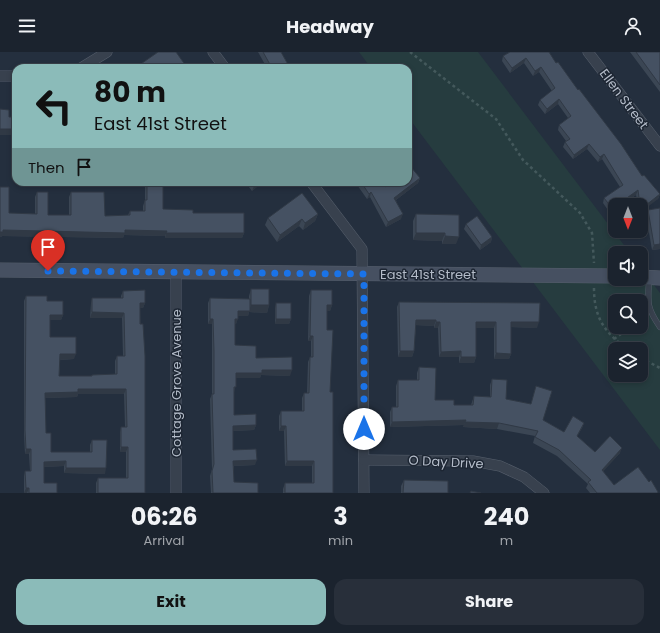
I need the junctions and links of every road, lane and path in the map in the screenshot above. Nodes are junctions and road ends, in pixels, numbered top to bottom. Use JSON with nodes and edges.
{"nodes":[{"id":1,"x":107,"y":52,"type":"edge"},
{"id":2,"x":213,"y":52,"type":"edge"},
{"id":3,"x":410,"y":52,"type":"edge"},
{"id":4,"x":588,"y":52,"type":"edge"},
{"id":5,"x":88,"y":64,"type":"edge"},
{"id":6,"x":222,"y":64,"type":"edge"},
{"id":7,"x":0,"y":76,"type":"edge"},
{"id":8,"x":12,"y":76,"type":"edge"},
{"id":9,"x":660,"y":146,"type":"edge"},
{"id":10,"x":314,"y":186,"type":"edge"},
{"id":11,"x":594,"y":263,"type":"dead end"},
{"id":12,"x":0,"y":270,"type":"edge"},
{"id":13,"x":176,"y":273,"type":"junction"},
{"id":14,"x":364,"y":274,"type":"junction"},
{"id":15,"x":608,"y":276,"type":"edge"},
{"id":16,"x":650,"y":278,"type":"edge"},
{"id":17,"x":594,"y":283,"type":"dead end"},
{"id":18,"x":660,"y":326,"type":"edge"},
{"id":19,"x":621,"y":334,"type":"edge"},
{"id":20,"x":614,"y":339,"type":"junction"},
{"id":21,"x":618,"y":342,"type":"edge"},
{"id":22,"x":648,"y":362,"type":"edge"},
{"id":23,"x":660,"y":368,"type":"edge"},
{"id":24,"x":364,"y":460,"type":"junction"},
{"id":25,"x":176,"y":493,"type":"edge"},
{"id":26,"x":364,"y":493,"type":"edge"},
{"id":27,"x":544,"y":493,"type":"edge"}],
"edges":[{"from":1,"to":5,"type":"street"},
{"from":2,"to":6,"type":"street"},
{"from":3,"to":11,"type":"path"},
{"from":4,"to":9,"type":"street","name":"Ellen Street"},
{"from":7,"to":8,"type":"street"},
{"from":10,"to":14,"type":"street"},
{"from":12,"to":13,"type":"street","name":"East 41st Street"},
{"from":13,"to":14,"type":"street","name":"East 41st Street"},
{"from":13,"to":25,"type":"street","name":"Cottage Grove Avenue"},
{"from":14,"to":15,"type":"street","name":"East 41st Street"},
{"from":14,"to":24,"type":"street"},
{"from":16,"to":18,"type":"lane"},
{"from":17,"to":20,"type":"path"},
{"from":19,"to":20,"type":"path"},
{"from":20,"to":21,"type":"path"},
{"from":22,"to":23,"type":"path"},
{"from":24,"to":26,"type":"street"},
{"from":24,"to":27,"type":"street","name":"O Day Drive"}]}
